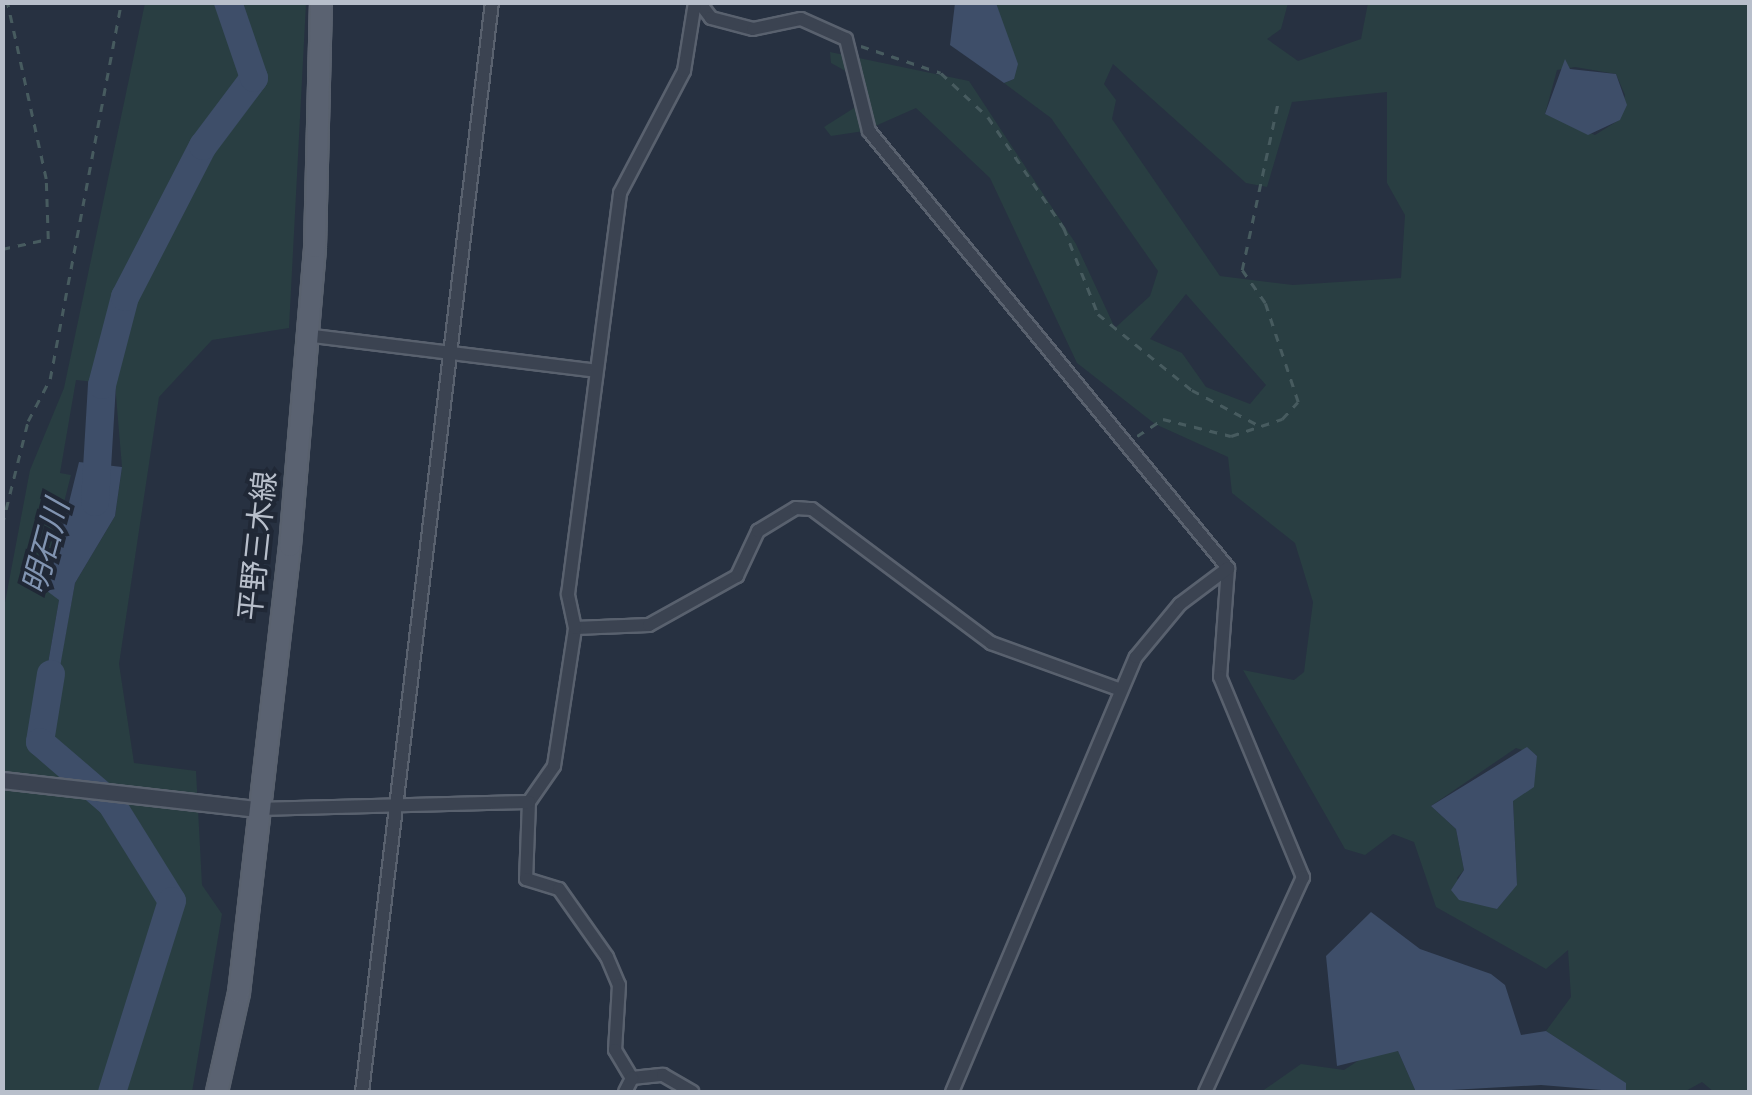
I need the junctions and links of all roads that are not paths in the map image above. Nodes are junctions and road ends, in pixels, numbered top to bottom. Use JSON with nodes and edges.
{"nodes":[{"id":1,"x":321,"y":2,"type":"edge"},
{"id":2,"x":492,"y":2,"type":"edge"},
{"id":3,"x":697,"y":2,"type":"edge"},
{"id":4,"x":305,"y":335,"type":"junction"},
{"id":5,"x":450,"y":351,"type":"junction"},
{"id":6,"x":592,"y":370,"type":"junction"},
{"id":7,"x":1228,"y":568,"type":"junction"},
{"id":8,"x":575,"y":628,"type":"junction"},
{"id":9,"x":1120,"y":690,"type":"junction"},
{"id":10,"x":2,"y":780,"type":"edge"},
{"id":11,"x":529,"y":802,"type":"junction"},
{"id":12,"x":390,"y":808,"type":"junction"},
{"id":13,"x":249,"y":809,"type":"junction"},
{"id":14,"x":632,"y":1078,"type":"junction"},
{"id":15,"x":217,"y":1092,"type":"edge"},
{"id":16,"x":362,"y":1092,"type":"edge"},
{"id":17,"x":624,"y":1092,"type":"edge"},
{"id":18,"x":692,"y":1092,"type":"edge"},
{"id":19,"x":952,"y":1092,"type":"edge"},
{"id":20,"x":1205,"y":1092,"type":"edge"}],
"edges":[{"from":1,"to":4,"type":"main road","name":"平野三木線"},
{"from":2,"to":5,"type":"street"},
{"from":3,"to":6,"type":"street"},
{"from":3,"to":7,"type":"street"},
{"from":4,"to":5,"type":"street"},
{"from":4,"to":13,"type":"main road","name":"平野三木線"},
{"from":5,"to":6,"type":"street"},
{"from":5,"to":12,"type":"street"},
{"from":6,"to":8,"type":"street"},
{"from":7,"to":9,"type":"street"},
{"from":7,"to":20,"type":"street"},
{"from":8,"to":9,"type":"street"},
{"from":8,"to":11,"type":"street"},
{"from":9,"to":19,"type":"street"},
{"from":10,"to":13,"type":"street"},
{"from":11,"to":12,"type":"street"},
{"from":11,"to":14,"type":"street"},
{"from":12,"to":13,"type":"street"},
{"from":12,"to":16,"type":"street"},
{"from":13,"to":15,"type":"main road","name":"平野三木線"},
{"from":14,"to":17,"type":"street"},
{"from":14,"to":18,"type":"street"}]}
